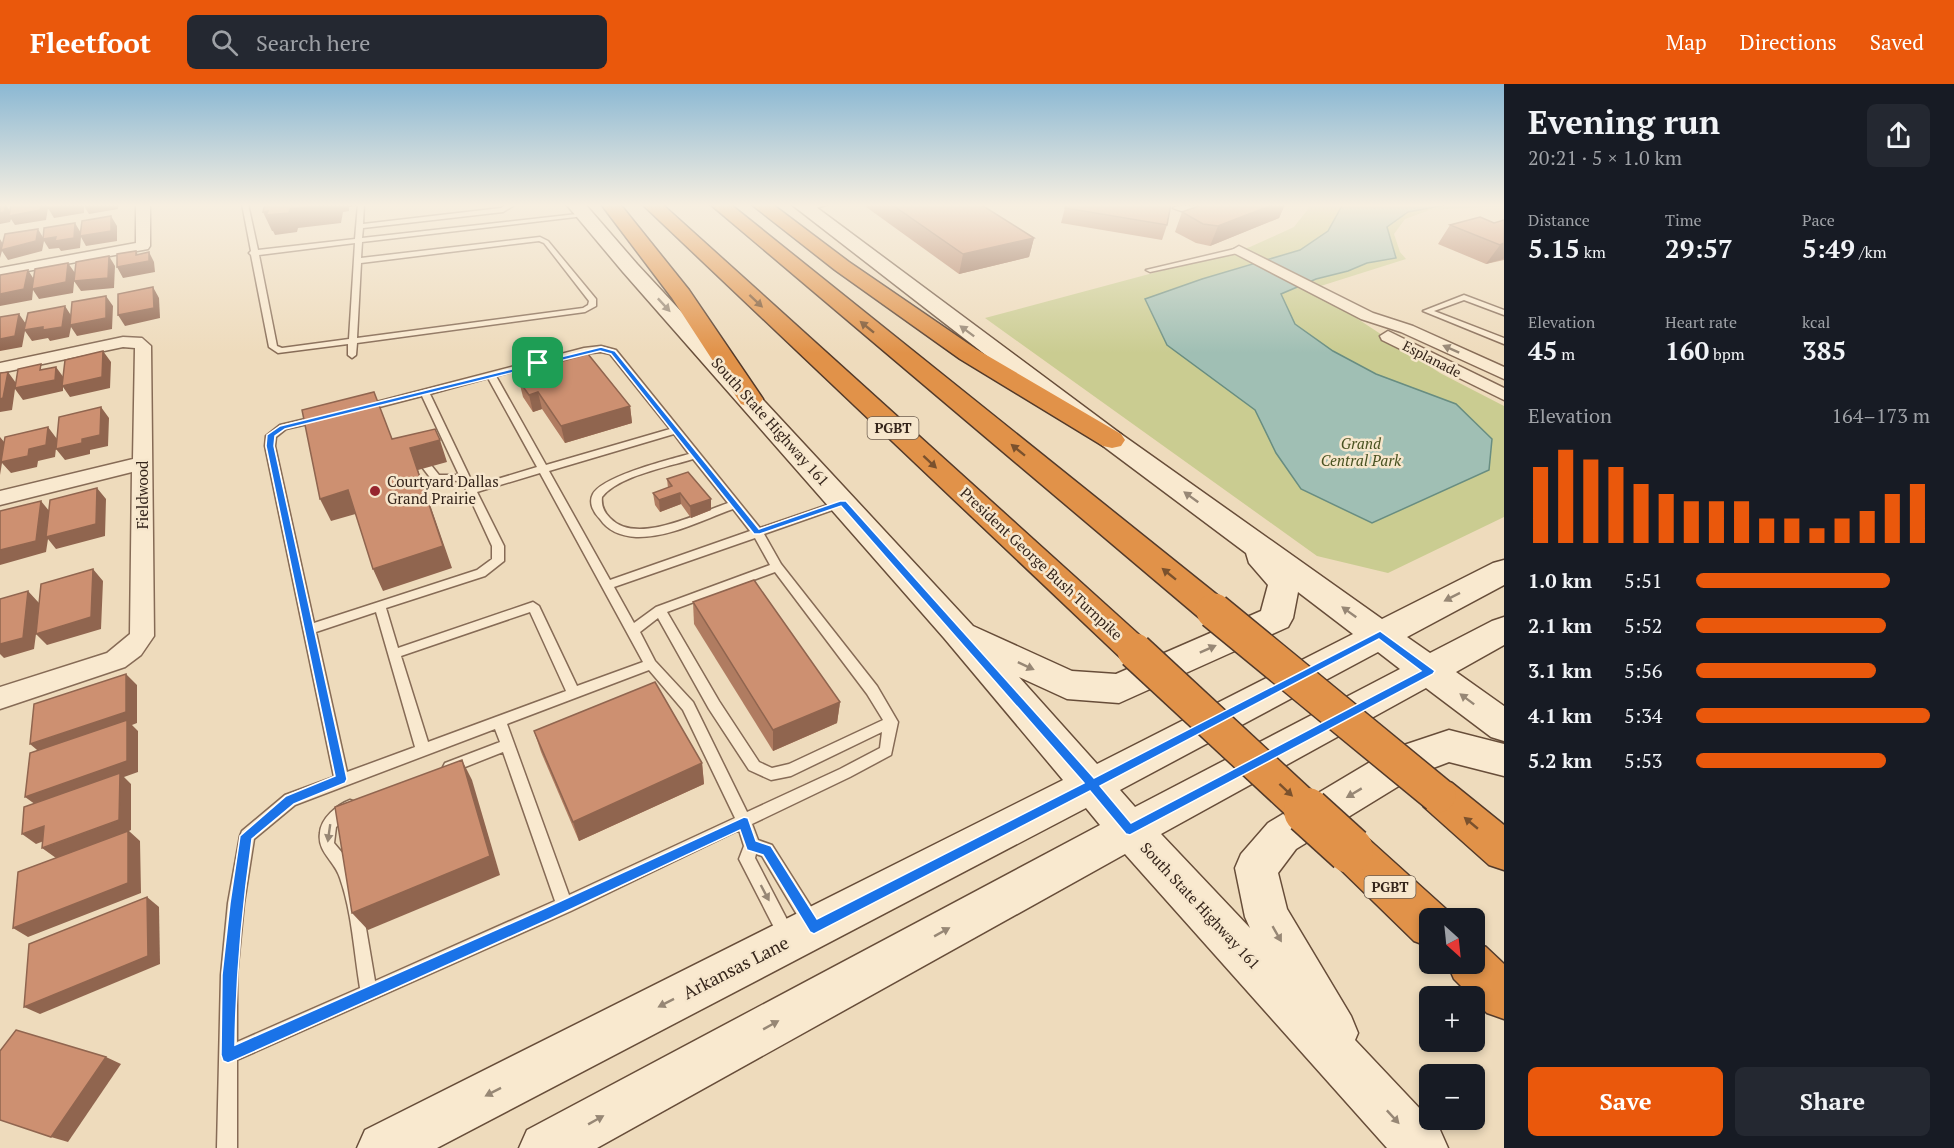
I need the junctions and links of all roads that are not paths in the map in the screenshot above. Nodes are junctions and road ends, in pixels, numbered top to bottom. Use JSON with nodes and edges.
{"nodes":[{"id":1,"x":254,"y":253,"type":"edge"},
{"id":2,"x":101,"y":254,"type":"edge"},
{"id":3,"x":357,"y":254,"type":"edge"},
{"id":4,"x":418,"y":254,"type":"edge"},
{"id":5,"x":555,"y":254,"type":"edge"},
{"id":6,"x":618,"y":254,"type":"edge"},
{"id":7,"x":649,"y":254,"type":"edge"},
{"id":8,"x":705,"y":254,"type":"edge"},
{"id":9,"x":779,"y":254,"type":"edge"},
{"id":10,"x":826,"y":254,"type":"edge"},
{"id":11,"x":872,"y":254,"type":"edge"},
{"id":12,"x":1223,"y":254,"type":"edge"},
{"id":13,"x":1246,"y":254,"type":"edge"},
{"id":14,"x":357,"y":261,"type":"junction"},
{"id":15,"x":1150,"y":270,"type":"dead end"},
{"id":16,"x":0,"y":272,"type":"edge"},
{"id":17,"x":1504,"y":313,"type":"edge"},
{"id":18,"x":1367,"y":316,"type":"junction"},
{"id":19,"x":1504,"y":341,"type":"edge"},
{"id":20,"x":353,"y":342,"type":"junction"},
{"id":21,"x":352,"y":355,"type":"dead end"},
{"id":22,"x":0,"y":368,"type":"edge"},
{"id":23,"x":1504,"y":374,"type":"edge"},
{"id":24,"x":491,"y":375,"type":"junction"},
{"id":25,"x":1502,"y":392,"type":"edge"},
{"id":26,"x":425,"y":393,"type":"junction"},
{"id":27,"x":750,"y":399,"type":"junction"},
{"id":28,"x":349,"y":411,"type":"edge"},
{"id":29,"x":327,"y":417,"type":"edge"},
{"id":30,"x":677,"y":430,"type":"junction"},
{"id":31,"x":1112,"y":440,"type":"junction"},
{"id":32,"x":697,"y":455,"type":"junction"},
{"id":33,"x":143,"y":463,"type":"junction"},
{"id":34,"x":427,"y":467,"type":"edge"},
{"id":35,"x":543,"y":470,"type":"junction"},
{"id":36,"x":465,"y":478,"type":"junction"},
{"id":37,"x":471,"y":490,"type":"junction"},
{"id":38,"x":0,"y":498,"type":"edge"},
{"id":39,"x":843,"y":502,"type":"junction"},
{"id":40,"x":735,"y":504,"type":"junction"},
{"id":41,"x":757,"y":532,"type":"junction"},
{"id":42,"x":1245,"y":537,"type":"junction"},
{"id":43,"x":777,"y":567,"type":"junction"},
{"id":44,"x":1504,"y":571,"type":"edge"},
{"id":45,"x":607,"y":585,"type":"junction"},
{"id":46,"x":380,"y":607,"type":"junction"},
{"id":47,"x":660,"y":610,"type":"junction"},
{"id":48,"x":310,"y":629,"type":"junction"},
{"id":49,"x":956,"y":629,"type":"junction"},
{"id":50,"x":1504,"y":630,"type":"edge"},
{"id":51,"x":633,"y":631,"type":"junction"},
{"id":52,"x":1380,"y":634,"type":"junction"},
{"id":53,"x":394,"y":654,"type":"junction"},
{"id":54,"x":651,"y":664,"type":"junction"},
{"id":55,"x":1430,"y":671,"type":"junction"},
{"id":56,"x":573,"y":693,"type":"junction"},
{"id":57,"x":0,"y":698,"type":"edge"},
{"id":58,"x":499,"y":721,"type":"junction"},
{"id":59,"x":891,"y":722,"type":"junction"},
{"id":60,"x":1504,"y":726,"type":"edge"},
{"id":61,"x":507,"y":745,"type":"junction"},
{"id":62,"x":423,"y":749,"type":"junction"},
{"id":63,"x":1504,"y":760,"type":"edge"},
{"id":64,"x":438,"y":771,"type":"edge"},
{"id":65,"x":341,"y":779,"type":"junction"},
{"id":66,"x":1092,"y":785,"type":"junction"},
{"id":67,"x":359,"y":802,"type":"edge"},
{"id":68,"x":744,"y":822,"type":"junction"},
{"id":69,"x":1130,"y":830,"type":"junction"},
{"id":70,"x":752,"y":846,"type":"junction"},
{"id":71,"x":1504,"y":851,"type":"edge"},
{"id":72,"x":565,"y":906,"type":"junction"},
{"id":73,"x":1419,"y":915,"type":"edge"},
{"id":74,"x":802,"y":934,"type":"junction"},
{"id":75,"x":1481,"y":974,"type":"edge"},
{"id":76,"x":369,"y":993,"type":"junction"},
{"id":77,"x":1504,"y":996,"type":"edge"},
{"id":78,"x":228,"y":1055,"type":"junction"},
{"id":79,"x":1364,"y":1085,"type":"junction"},
{"id":80,"x":227,"y":1148,"type":"edge"},
{"id":81,"x":383,"y":1148,"type":"edge"},
{"id":82,"x":545,"y":1148,"type":"edge"},
{"id":83,"x":1422,"y":1148,"type":"edge"}],
"edges":[{"from":1,"to":20,"type":"lane"},
{"from":2,"to":16,"type":"street"},
{"from":3,"to":14,"type":"lane"},
{"from":4,"to":14,"type":"lane"},
{"from":5,"to":20,"type":"lane"},
{"from":6,"to":27,"type":"main road","name":"South State Highway 161","one_way":true},
{"from":7,"to":27,"type":"highway"},
{"from":8,"to":73,"type":"highway","name":"President George Bush Turnpike","number":"PGBT","one_way":true,"bridge":true},
{"from":71,"to":9,"type":"highway","one_way":true,"bridge":true},
{"from":10,"to":31,"type":"highway"},
{"from":31,"to":11,"type":"main road","one_way":true},
{"from":12,"to":15,"type":"lane"},
{"from":13,"to":18,"type":"street","name":"Esplanade"},
{"from":14,"to":20,"type":"lane"},
{"from":17,"to":19,"type":"lane"},
{"from":23,"to":18,"type":"street","name":"Esplanade","one_way":true},
{"from":18,"to":25,"type":"street","name":"Esplanade"},
{"from":20,"to":21,"type":"lane"},
{"from":22,"to":33,"type":"street","name":"Fieldwood"},
{"from":24,"to":26,"type":"lane"},
{"from":24,"to":30,"type":"lane"},
{"from":24,"to":35,"type":"lane"},
{"from":26,"to":28,"type":"lane"},
{"from":26,"to":36,"type":"lane"},
{"from":27,"to":39,"type":"main road","name":"South State Highway 161"},
{"from":29,"to":48,"type":"lane"},
{"from":30,"to":32,"type":"lane"},
{"from":30,"to":35,"type":"lane"},
{"from":42,"to":31,"type":"main road","one_way":true},
{"from":32,"to":40,"type":"lane"},
{"from":32,"to":40,"type":"lane"},
{"from":33,"to":38,"type":"street"},
{"from":33,"to":57,"type":"street","name":"Fieldwood"},
{"from":34,"to":36,"type":"lane"},
{"from":35,"to":37,"type":"lane"},
{"from":35,"to":45,"type":"lane"},
{"from":36,"to":37,"type":"lane"},
{"from":37,"to":46,"type":"lane"},
{"from":39,"to":41,"type":"lane"},
{"from":39,"to":49,"type":"main road","name":"South State Highway 161"},
{"from":40,"to":41,"type":"lane"},
{"from":41,"to":43,"type":"lane"},
{"from":41,"to":45,"type":"lane"},
{"from":49,"to":42,"type":"main road","one_way":true},
{"from":52,"to":42,"type":"main road","one_way":true},
{"from":43,"to":47,"type":"lane"},
{"from":43,"to":59,"type":"lane"},
{"from":44,"to":52,"type":"main road","name":"Arkansas Lane","one_way":true},
{"from":45,"to":51,"type":"lane"},
{"from":46,"to":48,"type":"lane"},
{"from":46,"to":53,"type":"lane"},
{"from":47,"to":51,"type":"lane"},
{"from":47,"to":59,"type":"lane"},
{"from":48,"to":65,"type":"lane"},
{"from":49,"to":66,"type":"main road","name":"South State Highway 161"},
{"from":50,"to":55,"type":"main road"},
{"from":51,"to":54,"type":"lane"},
{"from":52,"to":55,"type":"main road"},
{"from":52,"to":66,"type":"main road","name":"Arkansas Lane"},
{"from":53,"to":56,"type":"lane"},
{"from":53,"to":62,"type":"lane"},
{"from":54,"to":56,"type":"lane"},
{"from":54,"to":68,"type":"lane"},
{"from":60,"to":55,"type":"main road","one_way":true},
{"from":55,"to":69,"type":"main road"},
{"from":56,"to":58,"type":"lane"},
{"from":58,"to":61,"type":"lane"},
{"from":58,"to":62,"type":"lane"},
{"from":59,"to":68,"type":"lane"},
{"from":61,"to":64,"type":"lane"},
{"from":61,"to":72,"type":"lane"},
{"from":62,"to":65,"type":"lane"},
{"from":63,"to":79,"type":"main road","one_way":true},
{"from":65,"to":78,"type":"lane"},
{"from":66,"to":69,"type":"main road","name":"South State Highway 161"},
{"from":66,"to":74,"type":"main road","name":"Arkansas Lane"},
{"from":67,"to":76,"type":"lane","one_way":true},
{"from":68,"to":70,"type":"lane"},
{"from":68,"to":72,"type":"lane"},
{"from":69,"to":79,"type":"main road","name":"South State Highway 161"},
{"from":82,"to":69,"type":"main road","one_way":true},
{"from":70,"to":74,"type":"lane"},
{"from":70,"to":74,"type":"lane","one_way":true},
{"from":72,"to":76,"type":"lane"},
{"from":74,"to":81,"type":"main road","name":"Arkansas Lane","one_way":true},
{"from":75,"to":77,"type":"highway"},
{"from":76,"to":78,"type":"lane"},
{"from":78,"to":80,"type":"lane"},
{"from":79,"to":83,"type":"main road","name":"South State Highway 161","one_way":true}]}
